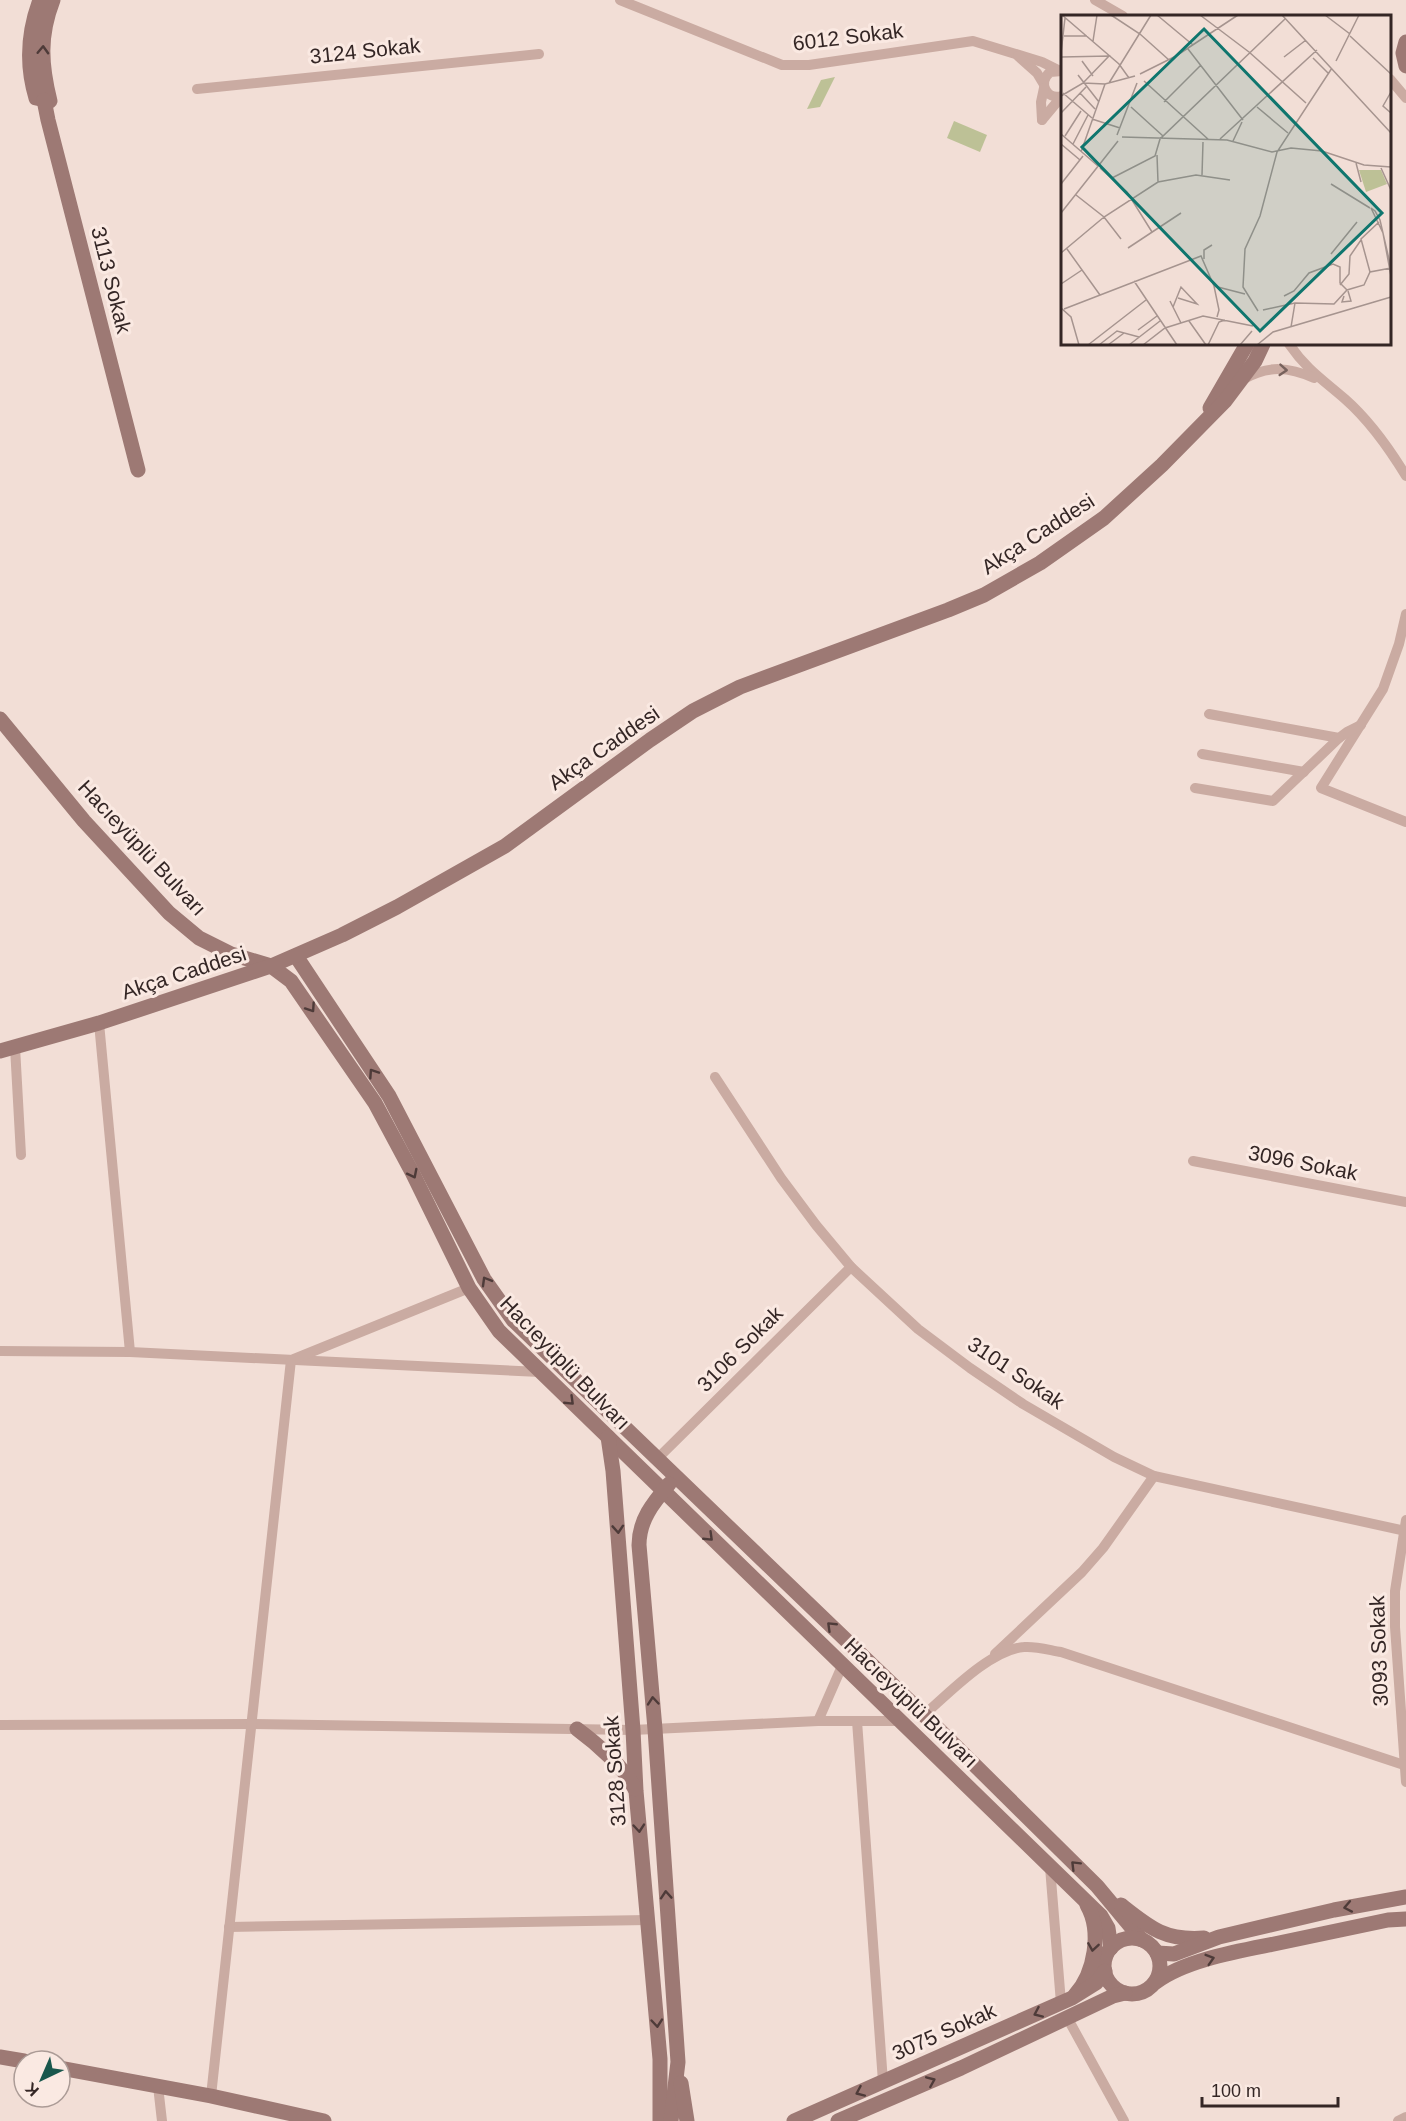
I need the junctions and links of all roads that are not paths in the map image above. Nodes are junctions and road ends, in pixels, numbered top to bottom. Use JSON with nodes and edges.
{"nodes":[{"id":1,"x":40,"y":0,"type":"edge"},
{"id":2,"x":53,"y":0,"type":"edge"},
{"id":3,"x":620,"y":0,"type":"edge"},
{"id":4,"x":1095,"y":0,"type":"edge"},
{"id":5,"x":1121,"y":15,"type":"edge"},
{"id":6,"x":1406,"y":41,"type":"edge"},
{"id":7,"x":1391,"y":46,"type":"edge"},
{"id":8,"x":539,"y":54,"type":"dead end"},
{"id":9,"x":1018,"y":56,"type":"junction"},
{"id":10,"x":1406,"y":66,"type":"edge"},
{"id":11,"x":1391,"y":67,"type":"edge"},
{"id":12,"x":1060,"y":71,"type":"edge"},
{"id":13,"x":1391,"y":81,"type":"edge"},
{"id":14,"x":1044,"y":86,"type":"junction"},
{"id":15,"x":196,"y":89,"type":"dead end"},
{"id":16,"x":1061,"y":96,"type":"edge"},
{"id":17,"x":1061,"y":97,"type":"edge"},
{"id":18,"x":1406,"y":98,"type":"edge"},
{"id":19,"x":43,"y":100,"type":"junction"},
{"id":20,"x":1246,"y":345,"type":"edge"},
{"id":21,"x":1263,"y":345,"type":"edge"},
{"id":22,"x":1290,"y":345,"type":"edge"},
{"id":23,"x":1241,"y":381,"type":"junction"},
{"id":24,"x":1325,"y":383,"type":"junction"},
{"id":25,"x":1201,"y":424,"type":"junction"},
{"id":26,"x":138,"y":470,"type":"dead end"},
{"id":27,"x":1406,"y":476,"type":"edge"},
{"id":28,"x":1406,"y":614,"type":"edge"},
{"id":29,"x":1209,"y":714,"type":"dead end"},
{"id":30,"x":0,"y":719,"type":"edge"},
{"id":31,"x":1362,"y":725,"type":"junction"},
{"id":32,"x":1339,"y":738,"type":"junction"},
{"id":33,"x":1202,"y":754,"type":"dead end"},
{"id":34,"x":1304,"y":772,"type":"junction"},
{"id":35,"x":1195,"y":788,"type":"dead end"},
{"id":36,"x":1406,"y":822,"type":"edge"},
{"id":37,"x":296,"y":956,"type":"junction"},
{"id":38,"x":271,"y":966,"type":"junction"},
{"id":39,"x":99,"y":1023,"type":"junction"},
{"id":40,"x":8,"y":1049,"type":"edge"},
{"id":41,"x":715,"y":1077,"type":"dead end"},
{"id":42,"x":382,"y":1100,"type":"junction"},
{"id":43,"x":21,"y":1155,"type":"dead end"},
{"id":44,"x":1193,"y":1161,"type":"dead end"},
{"id":45,"x":1406,"y":1202,"type":"edge"},
{"id":46,"x":851,"y":1267,"type":"junction"},
{"id":47,"x":470,"y":1288,"type":"junction"},
{"id":48,"x":0,"y":1351,"type":"edge"},
{"id":49,"x":130,"y":1352,"type":"junction"},
{"id":50,"x":291,"y":1360,"type":"junction"},
{"id":51,"x":540,"y":1372,"type":"junction"},
{"id":52,"x":621,"y":1423,"type":"junction"},
{"id":53,"x":607,"y":1438,"type":"junction"},
{"id":54,"x":657,"y":1460,"type":"junction"},
{"id":55,"x":1154,"y":1476,"type":"junction"},
{"id":56,"x":675,"y":1478,"type":"junction"},
{"id":57,"x":663,"y":1492,"type":"junction"},
{"id":58,"x":1405,"y":1527,"type":"edge"},
{"id":59,"x":990,"y":1659,"type":"junction"},
{"id":60,"x":842,"y":1666,"type":"junction"},
{"id":61,"x":924,"y":1715,"type":"junction"},
{"id":62,"x":818,"y":1721,"type":"junction"},
{"id":63,"x":857,"y":1721,"type":"junction"},
{"id":64,"x":898,"y":1721,"type":"junction"},
{"id":65,"x":252,"y":1724,"type":"junction"},
{"id":66,"x":0,"y":1725,"type":"edge"},
{"id":67,"x":655,"y":1729,"type":"junction"},
{"id":68,"x":577,"y":1730,"type":"junction"},
{"id":69,"x":633,"y":1730,"type":"junction"},
{"id":70,"x":1404,"y":1765,"type":"junction"},
{"id":71,"x":1406,"y":1782,"type":"edge"},
{"id":72,"x":636,"y":1791,"type":"junction"},
{"id":73,"x":1050,"y":1868,"type":"junction"},
{"id":74,"x":1096,"y":1886,"type":"junction"},
{"id":75,"x":1079,"y":1896,"type":"junction"},
{"id":76,"x":1406,"y":1898,"type":"edge"},
{"id":77,"x":668,"y":1918,"type":"junction"},
{"id":78,"x":1406,"y":1919,"type":"edge"},
{"id":79,"x":648,"y":1920,"type":"junction"},
{"id":80,"x":229,"y":1927,"type":"junction"},
{"id":81,"x":1219,"y":1937,"type":"junction"},
{"id":82,"x":1142,"y":1940,"type":"junction"},
{"id":83,"x":1111,"y":1948,"type":"junction"},
{"id":84,"x":1157,"y":1953,"type":"junction"},
{"id":85,"x":1105,"y":1971,"type":"junction"},
{"id":86,"x":1156,"y":1982,"type":"junction"},
{"id":87,"x":1125,"y":1993,"type":"junction"},
{"id":88,"x":1066,"y":2000,"type":"junction"},
{"id":89,"x":1068,"y":2019,"type":"junction"},
{"id":90,"x":678,"y":2062,"type":"junction"},
{"id":91,"x":72,"y":2070,"type":"edge"},
{"id":92,"x":883,"y":2082,"type":"junction"},
{"id":93,"x":158,"y":2086,"type":"junction"},
{"id":94,"x":211,"y":2096,"type":"junction"},
{"id":95,"x":1406,"y":2116,"type":"edge"},
{"id":96,"x":162,"y":2121,"type":"edge"},
{"id":97,"x":324,"y":2121,"type":"edge"},
{"id":98,"x":660,"y":2121,"type":"edge"},
{"id":99,"x":671,"y":2121,"type":"edge"},
{"id":100,"x":687,"y":2121,"type":"edge"},
{"id":101,"x":794,"y":2121,"type":"edge"},
{"id":102,"x":838,"y":2121,"type":"edge"},
{"id":103,"x":1124,"y":2121,"type":"edge"},
{"id":104,"x":1398,"y":2121,"type":"edge"}],
"edges":[{"from":1,"to":19,"type":"street"},
{"from":19,"to":2,"type":"street","one_way":true},
{"from":3,"to":9,"type":"street","name":"6012 Sokak"},
{"from":4,"to":5,"type":"street"},
{"from":6,"to":7,"type":"street"},
{"from":6,"to":10,"type":"street"},
{"from":8,"to":15,"type":"street","name":"3124 Sokak"},
{"from":9,"to":12,"type":"street","name":"6012 Sokak"},
{"from":9,"to":14,"type":"street","name":"6012 Sokak"},
{"from":10,"to":11,"type":"street"},
{"from":12,"to":14,"type":"street","name":"6012 Sokak"},
{"from":13,"to":18,"type":"street"},
{"from":14,"to":16,"type":"street","name":"6012 Sokak"},
{"from":14,"to":17,"type":"street"},
{"from":19,"to":26,"type":"street","name":"3113 Sokak"},
{"from":20,"to":25,"type":"street","name":"Akça Caddesi"},
{"from":21,"to":23,"type":"street","name":"Akça Caddesi"},
{"from":22,"to":24,"type":"street"},
{"from":23,"to":24,"type":"street","one_way":true},
{"from":23,"to":25,"type":"street","name":"Akça Caddesi"},
{"from":24,"to":27,"type":"street"},
{"from":25,"to":37,"type":"street","name":"Akça Caddesi"},
{"from":28,"to":31,"type":"street"},
{"from":29,"to":32,"type":"street"},
{"from":30,"to":38,"type":"street","name":"Hacıeyüplü Bulvarı"},
{"from":31,"to":32,"type":"street"},
{"from":31,"to":36,"type":"street"},
{"from":32,"to":34,"type":"street"},
{"from":33,"to":34,"type":"street"},
{"from":34,"to":35,"type":"street"},
{"from":37,"to":38,"type":"street","name":"Akça Caddesi"},
{"from":42,"to":37,"type":"street","name":"Hacıeyüplü Bulvarı","one_way":true},
{"from":38,"to":39,"type":"street","name":"Akça Caddesi"},
{"from":38,"to":42,"type":"street","name":"Hacıeyüplü Bulvarı","one_way":true},
{"from":39,"to":40,"type":"street","name":"Akça Caddesi"},
{"from":39,"to":49,"type":"street"},
{"from":40,"to":43,"type":"street"},
{"from":41,"to":46,"type":"street","name":"3101 Sokak"},
{"from":42,"to":47,"type":"street","name":"Hacıeyüplü Bulvarı","one_way":true},
{"from":52,"to":42,"type":"street","name":"Hacıeyüplü Bulvarı","one_way":true},
{"from":44,"to":45,"type":"street","name":"3096 Sokak"},
{"from":46,"to":54,"type":"street","name":"3106 Sokak"},
{"from":46,"to":55,"type":"street","name":"3101 Sokak"},
{"from":47,"to":50,"type":"street"},
{"from":47,"to":51,"type":"street","name":"Hacıeyüplü Bulvarı"},
{"from":48,"to":49,"type":"street"},
{"from":49,"to":50,"type":"street"},
{"from":50,"to":51,"type":"street"},
{"from":50,"to":65,"type":"street"},
{"from":51,"to":53,"type":"street","name":"Hacıeyüplü Bulvarı","one_way":true},
{"from":52,"to":53,"type":"street"},
{"from":52,"to":54,"type":"street","name":"Hacıeyüplü Bulvarı"},
{"from":53,"to":57,"type":"street","name":"Hacıeyüplü Bulvarı"},
{"from":53,"to":69,"type":"street","name":"3128 Sokak","one_way":true},
{"from":54,"to":56,"type":"street","name":"Hacıeyüplü Bulvarı"},
{"from":55,"to":58,"type":"street","name":"3101 Sokak"},
{"from":55,"to":59,"type":"street"},
{"from":56,"to":57,"type":"street","name":"3128 Sokak"},
{"from":61,"to":56,"type":"street","name":"Hacıeyüplü Bulvarı","one_way":true},
{"from":57,"to":60,"type":"street","name":"Hacıeyüplü Bulvarı","one_way":true},
{"from":67,"to":57,"type":"street","name":"3128 Sokak","one_way":true},
{"from":58,"to":70,"type":"street","name":"3093 Sokak"},
{"from":59,"to":61,"type":"street"},
{"from":59,"to":70,"type":"street"},
{"from":60,"to":62,"type":"street"},
{"from":60,"to":64,"type":"street","name":"Hacıeyüplü Bulvarı"},
{"from":61,"to":64,"type":"street"},
{"from":74,"to":61,"type":"street","name":"Hacıeyüplü Bulvarı","one_way":true},
{"from":62,"to":63,"type":"street"},
{"from":62,"to":67,"type":"street"},
{"from":63,"to":64,"type":"street"},
{"from":63,"to":92,"type":"street"},
{"from":64,"to":73,"type":"street","name":"Hacıeyüplü Bulvarı"},
{"from":65,"to":66,"type":"street"},
{"from":65,"to":68,"type":"street"},
{"from":65,"to":80,"type":"street"},
{"from":67,"to":69,"type":"street"},
{"from":77,"to":67,"type":"street","name":"3128 Sokak","one_way":true},
{"from":68,"to":69,"type":"street"},
{"from":68,"to":72,"type":"street"},
{"from":69,"to":72,"type":"street","name":"3128 Sokak"},
{"from":70,"to":71,"type":"street","name":"3093 Sokak"},
{"from":72,"to":79,"type":"street","name":"3128 Sokak","one_way":true},
{"from":73,"to":75,"type":"street","name":"Hacıeyüplü Bulvarı"},
{"from":73,"to":88,"type":"street"},
{"from":74,"to":81,"type":"street"},
{"from":74,"to":82,"type":"street","name":"Hacıeyüplü Bulvarı"},
{"from":75,"to":83,"type":"street","name":"Hacıeyüplü Bulvarı"},
{"from":75,"to":88,"type":"street","one_way":true},
{"from":76,"to":81,"type":"street","one_way":true},
{"from":77,"to":79,"type":"street"},
{"from":77,"to":90,"type":"street","name":"3128 Sokak"},
{"from":86,"to":78,"type":"street","one_way":true},
{"from":79,"to":80,"type":"street"},
{"from":79,"to":98,"type":"street","name":"3128 Sokak","one_way":true},
{"from":80,"to":94,"type":"street"},
{"from":81,"to":84,"type":"street"},
{"from":82,"to":83,"type":"street"},
{"from":82,"to":84,"type":"street"},
{"from":83,"to":85,"type":"street"},
{"from":84,"to":86,"type":"street"},
{"from":85,"to":87,"type":"street"},
{"from":85,"to":88,"type":"street","name":"3075 Sokak"},
{"from":86,"to":87,"type":"street"},
{"from":87,"to":89,"type":"street","name":"3075 Sokak"},
{"from":88,"to":92,"type":"street","name":"3075 Sokak","one_way":true},
{"from":102,"to":89,"type":"street","name":"3075 Sokak","one_way":true},
{"from":89,"to":103,"type":"street"},
{"from":90,"to":99,"type":"street","name":"3128 Sokak"},
{"from":90,"to":100,"type":"street","name":"3128 Sokak"},
{"from":91,"to":93,"type":"street"},
{"from":92,"to":101,"type":"street","name":"3075 Sokak","one_way":true},
{"from":93,"to":94,"type":"street"},
{"from":93,"to":96,"type":"street"},
{"from":94,"to":97,"type":"street"},
{"from":95,"to":104,"type":"street"}]}
